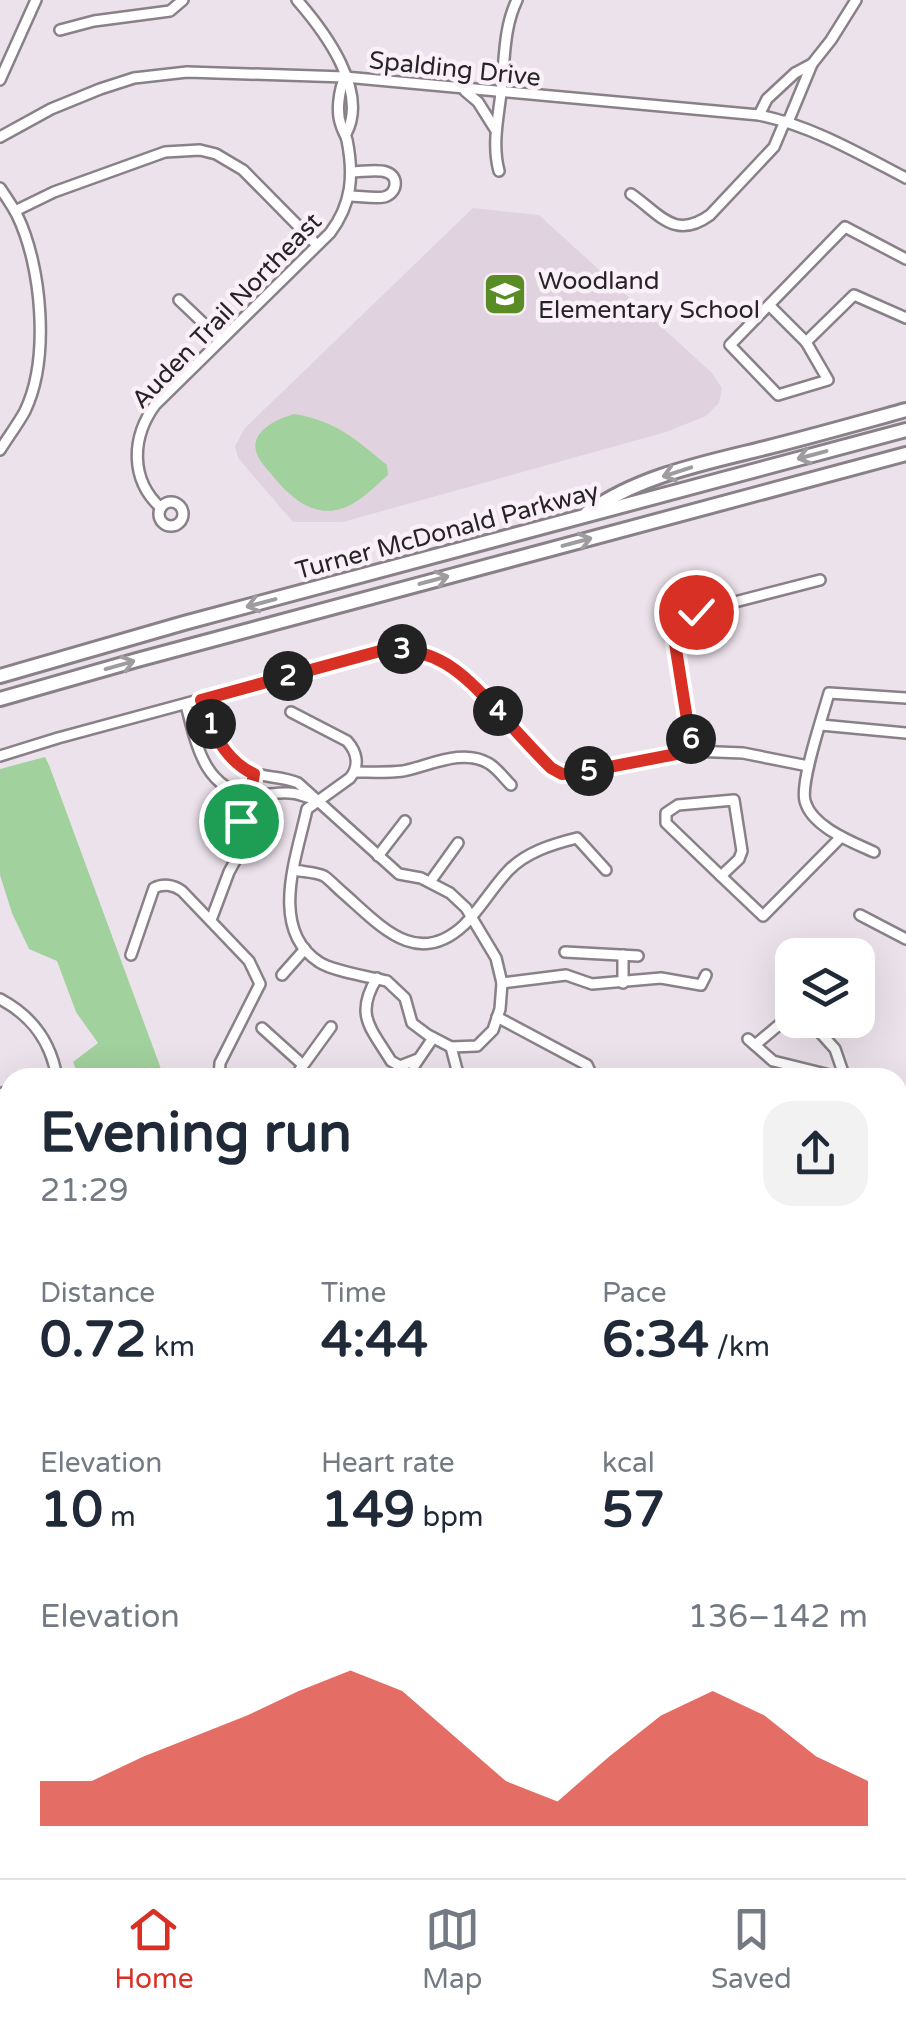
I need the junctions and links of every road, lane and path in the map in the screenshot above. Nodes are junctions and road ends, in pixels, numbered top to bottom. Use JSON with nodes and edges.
{"nodes":[{"id":1,"x":36,"y":0,"type":"edge"},
{"id":2,"x":183,"y":0,"type":"edge"},
{"id":3,"x":297,"y":0,"type":"edge"},
{"id":4,"x":518,"y":0,"type":"edge"},
{"id":5,"x":856,"y":0,"type":"edge"},
{"id":6,"x":60,"y":30,"type":"dead end"},
{"id":7,"x":812,"y":64,"type":"junction"},
{"id":8,"x":345,"y":77,"type":"junction"},
{"id":9,"x":0,"y":80,"type":"edge"},
{"id":10,"x":462,"y":89,"type":"junction"},
{"id":11,"x":501,"y":93,"type":"junction"},
{"id":12,"x":759,"y":115,"type":"junction"},
{"id":13,"x":786,"y":121,"type":"junction"},
{"id":14,"x":496,"y":132,"type":"junction"},
{"id":15,"x":0,"y":136,"type":"edge"},
{"id":16,"x":499,"y":171,"type":"dead end"},
{"id":17,"x":352,"y":172,"type":"junction"},
{"id":18,"x":906,"y":178,"type":"edge"},
{"id":19,"x":0,"y":188,"type":"edge"},
{"id":20,"x":632,"y":194,"type":"dead end"},
{"id":21,"x":350,"y":196,"type":"junction"},
{"id":22,"x":15,"y":211,"type":"junction"},
{"id":23,"x":317,"y":245,"type":"junction"},
{"id":24,"x":906,"y":259,"type":"edge"},
{"id":25,"x":179,"y":300,"type":"dead end"},
{"id":26,"x":770,"y":306,"type":"junction"},
{"id":27,"x":906,"y":318,"type":"edge"},
{"id":28,"x":220,"y":340,"type":"junction"},
{"id":29,"x":806,"y":342,"type":"junction"},
{"id":30,"x":906,"y":410,"type":"edge"},
{"id":31,"x":906,"y":430,"type":"edge"},
{"id":32,"x":0,"y":450,"type":"edge"},
{"id":33,"x":906,"y":454,"type":"edge"},
{"id":34,"x":160,"y":508,"type":"dead end"},
{"id":35,"x":580,"y":517,"type":"junction"},
{"id":36,"x":820,"y":580,"type":"dead end"},
{"id":37,"x":0,"y":676,"type":"edge"},
{"id":38,"x":906,"y":698,"type":"edge"},
{"id":39,"x":0,"y":700,"type":"edge"},
{"id":40,"x":201,"y":700,"type":"junction"},
{"id":41,"x":186,"y":705,"type":"junction"},
{"id":42,"x":291,"y":712,"type":"dead end"},
{"id":43,"x":821,"y":725,"type":"junction"},
{"id":44,"x":906,"y":733,"type":"edge"},
{"id":45,"x":692,"y":751,"type":"junction"},
{"id":46,"x":0,"y":756,"type":"edge"},
{"id":47,"x":808,"y":766,"type":"junction"},
{"id":48,"x":355,"y":772,"type":"junction"},
{"id":49,"x":254,"y":774,"type":"junction"},
{"id":50,"x":511,"y":784,"type":"dead end"},
{"id":51,"x":250,"y":795,"type":"junction"},
{"id":52,"x":314,"y":800,"type":"junction"},
{"id":53,"x":405,"y":821,"type":"dead end"},
{"id":54,"x":841,"y":837,"type":"junction"},
{"id":55,"x":458,"y":842,"type":"dead end"},
{"id":56,"x":874,"y":852,"type":"dead end"},
{"id":57,"x":378,"y":856,"type":"junction"},
{"id":58,"x":294,"y":870,"type":"junction"},
{"id":59,"x":606,"y":870,"type":"dead end"},
{"id":60,"x":721,"y":876,"type":"junction"},
{"id":61,"x":430,"y":882,"type":"junction"},
{"id":62,"x":860,"y":914,"type":"dead end"},
{"id":63,"x":472,"y":918,"type":"junction"},
{"id":64,"x":211,"y":920,"type":"junction"},
{"id":65,"x":906,"y":939,"type":"edge"},
{"id":66,"x":305,"y":949,"type":"junction"},
{"id":67,"x":565,"y":952,"type":"dead end"},
{"id":68,"x":131,"y":955,"type":"dead end"},
{"id":69,"x":623,"y":956,"type":"junction"},
{"id":70,"x":638,"y":956,"type":"dead end"},
{"id":71,"x":282,"y":975,"type":"dead end"},
{"id":72,"x":706,"y":975,"type":"dead end"},
{"id":73,"x":376,"y":978,"type":"junction"},
{"id":74,"x":623,"y":982,"type":"junction"},
{"id":75,"x":502,"y":983,"type":"junction"},
{"id":76,"x":0,"y":999,"type":"edge"},
{"id":77,"x":497,"y":1017,"type":"junction"},
{"id":78,"x":775,"y":1026,"type":"edge"},
{"id":79,"x":332,"y":1027,"type":"dead end"},
{"id":80,"x":262,"y":1028,"type":"dead end"},
{"id":81,"x":433,"y":1038,"type":"junction"},
{"id":82,"x":826,"y":1038,"type":"edge"},
{"id":83,"x":451,"y":1048,"type":"junction"},
{"id":84,"x":418,"y":1059,"type":"junction"},
{"id":85,"x":303,"y":1065,"type":"junction"},
{"id":86,"x":55,"y":1068,"type":"edge"},
{"id":87,"x":220,"y":1068,"type":"edge"},
{"id":88,"x":301,"y":1068,"type":"edge"},
{"id":89,"x":414,"y":1068,"type":"edge"},
{"id":90,"x":456,"y":1068,"type":"edge"},
{"id":91,"x":588,"y":1068,"type":"edge"},
{"id":92,"x":802,"y":1068,"type":"edge"},
{"id":93,"x":841,"y":1068,"type":"edge"}],
"edges":[{"from":1,"to":9,"type":"street"},
{"from":2,"to":6,"type":"street"},
{"from":3,"to":8,"type":"street"},
{"from":4,"to":11,"type":"street"},
{"from":5,"to":7,"type":"street"},
{"from":7,"to":12,"type":"street"},
{"from":7,"to":13,"type":"street"},
{"from":8,"to":10,"type":"street","name":"Spalding Drive"},
{"from":8,"to":15,"type":"street","name":"Spalding Drive"},
{"from":8,"to":17,"type":"street","name":"Auden Trail Northeast"},
{"from":10,"to":11,"type":"street","name":"Spalding Drive"},
{"from":10,"to":14,"type":"street"},
{"from":11,"to":12,"type":"street","name":"Spalding Drive"},
{"from":11,"to":14,"type":"street"},
{"from":12,"to":13,"type":"street","name":"Spalding Drive"},
{"from":13,"to":18,"type":"street","name":"Spalding Drive"},
{"from":13,"to":20,"type":"street"},
{"from":14,"to":16,"type":"street"},
{"from":17,"to":21,"type":"street","name":"Auden Trail Northeast"},
{"from":17,"to":21,"type":"street"},
{"from":19,"to":22,"type":"street"},
{"from":21,"to":23,"type":"street","name":"Auden Trail Northeast"},
{"from":22,"to":23,"type":"street"},
{"from":22,"to":32,"type":"street"},
{"from":23,"to":28,"type":"street","name":"Auden Trail Northeast"},
{"from":24,"to":26,"type":"street"},
{"from":25,"to":28,"type":"street"},
{"from":26,"to":29,"type":"street"},
{"from":26,"to":29,"type":"street"},
{"from":27,"to":29,"type":"street"},
{"from":28,"to":34,"type":"street","name":"Auden Trail Northeast"},
{"from":30,"to":35,"type":"highway","one_way":true},
{"from":31,"to":35,"type":"highway","name":"Turner McDonald Parkway","one_way":true},
{"from":39,"to":33,"type":"highway","name":"Turner McDonald Parkway","one_way":true},
{"from":35,"to":37,"type":"highway","name":"Turner McDonald Parkway","one_way":true},
{"from":36,"to":45,"type":"street"},
{"from":38,"to":43,"type":"street"},
{"from":40,"to":41,"type":"street"},
{"from":40,"to":45,"type":"street"},
{"from":40,"to":49,"type":"street"},
{"from":41,"to":46,"type":"street"},
{"from":41,"to":51,"type":"street"},
{"from":42,"to":48,"type":"street"},
{"from":43,"to":44,"type":"street"},
{"from":43,"to":47,"type":"street"},
{"from":45,"to":47,"type":"street"},
{"from":47,"to":54,"type":"street"},
{"from":48,"to":50,"type":"street"},
{"from":48,"to":52,"type":"street"},
{"from":49,"to":51,"type":"street"},
{"from":49,"to":52,"type":"street"},
{"from":51,"to":52,"type":"street"},
{"from":51,"to":64,"type":"street"},
{"from":52,"to":57,"type":"street"},
{"from":52,"to":58,"type":"street"},
{"from":53,"to":57,"type":"street"},
{"from":54,"to":56,"type":"street"},
{"from":54,"to":60,"type":"street"},
{"from":55,"to":61,"type":"street"},
{"from":57,"to":61,"type":"street"},
{"from":58,"to":63,"type":"street"},
{"from":58,"to":66,"type":"street"},
{"from":59,"to":63,"type":"street"},
{"from":60,"to":60,"type":"street"},
{"from":61,"to":63,"type":"street"},
{"from":62,"to":65,"type":"street"},
{"from":63,"to":75,"type":"street"},
{"from":64,"to":68,"type":"street"},
{"from":64,"to":87,"type":"street"},
{"from":66,"to":71,"type":"street"},
{"from":66,"to":73,"type":"street"},
{"from":67,"to":69,"type":"street"},
{"from":69,"to":70,"type":"street"},
{"from":69,"to":74,"type":"street"},
{"from":72,"to":74,"type":"street"},
{"from":73,"to":81,"type":"street"},
{"from":73,"to":84,"type":"street"},
{"from":74,"to":75,"type":"street"},
{"from":75,"to":77,"type":"street"},
{"from":76,"to":86,"type":"street"},
{"from":77,"to":83,"type":"street"},
{"from":77,"to":91,"type":"street"},
{"from":78,"to":92,"type":"street"},
{"from":79,"to":85,"type":"street"},
{"from":80,"to":85,"type":"street"},
{"from":81,"to":83,"type":"street"},
{"from":81,"to":84,"type":"street"},
{"from":82,"to":93,"type":"street"},
{"from":83,"to":90,"type":"street"},
{"from":84,"to":89,"type":"street"},
{"from":85,"to":88,"type":"street"}]}
